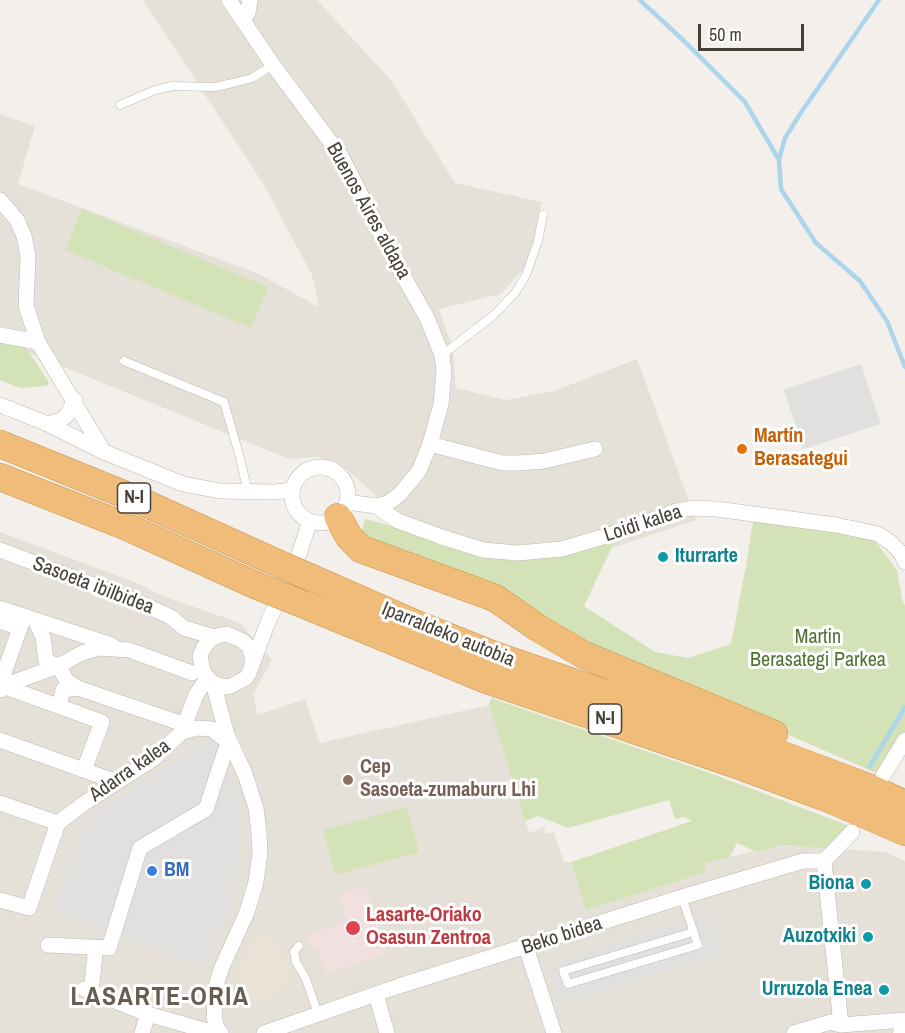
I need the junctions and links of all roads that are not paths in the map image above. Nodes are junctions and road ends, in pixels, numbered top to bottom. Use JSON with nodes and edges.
{"nodes":[{"id":1,"x":229,"y":0,"type":"edge"},
{"id":2,"x":250,"y":0,"type":"edge"},
{"id":3,"x":243,"y":20,"type":"junction"},
{"id":4,"x":273,"y":65,"type":"junction"},
{"id":5,"x":120,"y":105,"type":"dead end"},
{"id":6,"x":0,"y":200,"type":"edge"},
{"id":7,"x":543,"y":215,"type":"dead end"},
{"id":8,"x":0,"y":335,"type":"edge"},
{"id":9,"x":38,"y":342,"type":"junction"},
{"id":10,"x":442,"y":355,"type":"junction"},
{"id":11,"x":124,"y":361,"type":"dead end"},
{"id":12,"x":75,"y":400,"type":"junction"},
{"id":13,"x":0,"y":405,"type":"edge"},
{"id":14,"x":48,"y":424,"type":"junction"},
{"id":15,"x":0,"y":444,"type":"edge"},
{"id":16,"x":430,"y":444,"type":"junction"},
{"id":17,"x":595,"y":449,"type":"dead end"},
{"id":18,"x":104,"y":452,"type":"junction"},
{"id":19,"x":0,"y":477,"type":"edge"},
{"id":20,"x":292,"y":490,"type":"junction"},
{"id":21,"x":248,"y":492,"type":"junction"},
{"id":22,"x":376,"y":506,"type":"junction"},
{"id":23,"x":343,"y":509,"type":"junction"},
{"id":24,"x":310,"y":521,"type":"junction"},
{"id":25,"x":0,"y":550,"type":"edge"},
{"id":26,"x":905,"y":562,"type":"edge"},
{"id":27,"x":0,"y":608,"type":"edge"},
{"id":28,"x":0,"y":621,"type":"edge"},
{"id":29,"x":27,"y":622,"type":"junction"},
{"id":30,"x":268,"y":622,"type":"junction"},
{"id":31,"x":184,"y":628,"type":"junction"},
{"id":32,"x":234,"y":635,"type":"junction"},
{"id":33,"x":214,"y":637,"type":"junction"},
{"id":34,"x":129,"y":650,"type":"junction"},
{"id":35,"x":252,"y":664,"type":"junction"},
{"id":36,"x":58,"y":666,"type":"junction"},
{"id":37,"x":203,"y":674,"type":"junction"},
{"id":38,"x":231,"y":686,"type":"junction"},
{"id":39,"x":1,"y":687,"type":"edge"},
{"id":40,"x":78,"y":688,"type":"junction"},
{"id":41,"x":59,"y":706,"type":"junction"},
{"id":42,"x":220,"y":715,"type":"junction"},
{"id":43,"x":179,"y":727,"type":"junction"},
{"id":44,"x":0,"y":740,"type":"edge"},
{"id":45,"x":905,"y":740,"type":"edge"},
{"id":46,"x":229,"y":749,"type":"junction"},
{"id":47,"x":84,"y":770,"type":"junction"},
{"id":48,"x":117,"y":782,"type":"junction"},
{"id":49,"x":875,"y":782,"type":"junction"},
{"id":50,"x":0,"y":803,"type":"edge"},
{"id":51,"x":905,"y":804,"type":"edge"},
{"id":52,"x":58,"y":823,"type":"junction"},
{"id":53,"x":852,"y":832,"type":"dead end"},
{"id":54,"x":905,"y":832,"type":"edge"},
{"id":55,"x":824,"y":861,"type":"junction"},
{"id":56,"x":682,"y":897,"type":"junction"},
{"id":57,"x":0,"y":900,"type":"edge"},
{"id":58,"x":693,"y":932,"type":"junction"},
{"id":59,"x":48,"y":945,"type":"dead end"},
{"id":60,"x":299,"y":946,"type":"dead end"},
{"id":61,"x":94,"y":947,"type":"junction"},
{"id":62,"x":526,"y":947,"type":"junction"},
{"id":63,"x":376,"y":994,"type":"junction"},
{"id":64,"x":148,"y":1014,"type":"junction"},
{"id":65,"x":318,"y":1014,"type":"junction"},
{"id":66,"x":905,"y":1020,"type":"edge"},
{"id":67,"x":841,"y":1025,"type":"junction"},
{"id":68,"x":878,"y":1028,"type":"edge"},
{"id":69,"x":142,"y":1033,"type":"edge"},
{"id":70,"x":214,"y":1033,"type":"edge"},
{"id":71,"x":221,"y":1033,"type":"edge"},
{"id":72,"x":264,"y":1033,"type":"edge"},
{"id":73,"x":387,"y":1033,"type":"edge"},
{"id":74,"x":554,"y":1033,"type":"edge"},
{"id":75,"x":794,"y":1033,"type":"edge"},
{"id":76,"x":900,"y":1033,"type":"edge"},
{"id":77,"x":905,"y":1033,"type":"edge"}],
"edges":[{"from":1,"to":3,"type":"street","name":"Buenos Aires aldapa"},
{"from":2,"to":3,"type":"street"},
{"from":3,"to":4,"type":"street","name":"Buenos Aires aldapa"},
{"from":4,"to":5,"type":"lane"},
{"from":4,"to":10,"type":"street","name":"Buenos Aires aldapa"},
{"from":6,"to":9,"type":"street"},
{"from":7,"to":10,"type":"lane"},
{"from":8,"to":9,"type":"street"},
{"from":9,"to":12,"type":"street"},
{"from":10,"to":16,"type":"street","name":"Buenos Aires aldapa"},
{"from":11,"to":21,"type":"lane"},
{"from":12,"to":14,"type":"street"},
{"from":12,"to":18,"type":"street"},
{"from":13,"to":14,"type":"street"},
{"from":14,"to":18,"type":"street"},
{"from":15,"to":49,"type":"highway","name":"Iparraldeko autobia","number":"N-I","bridge":true},
{"from":16,"to":17,"type":"street"},
{"from":16,"to":22,"type":"street"},
{"from":18,"to":21,"type":"street"},
{"from":19,"to":54,"type":"highway","name":"Iparraldeko autobia","number":"N-I","bridge":true},
{"from":20,"to":21,"type":"street"},
{"from":20,"to":23,"type":"street"},
{"from":20,"to":24,"type":"street"},
{"from":22,"to":23,"type":"street","name":"Loidi kalea"},
{"from":22,"to":26,"type":"street","name":"Loidi kalea"},
{"from":23,"to":24,"type":"street"},
{"from":23,"to":49,"type":"highway"},
{"from":24,"to":30,"type":"street"},
{"from":25,"to":31,"type":"street","name":"Sasoeta ibilbidea"},
{"from":27,"to":29,"type":"street"},
{"from":28,"to":29,"type":"street"},
{"from":29,"to":34,"type":"street"},
{"from":29,"to":36,"type":"street"},
{"from":29,"to":39,"type":"street"},
{"from":30,"to":32,"type":"street"},
{"from":30,"to":35,"type":"street"},
{"from":31,"to":33,"type":"street","name":"Sasoeta ibilbidea"},
{"from":31,"to":37,"type":"street"},
{"from":32,"to":33,"type":"street"},
{"from":32,"to":35,"type":"street"},
{"from":33,"to":37,"type":"street"},
{"from":34,"to":36,"type":"street"},
{"from":34,"to":37,"type":"street"},
{"from":35,"to":38,"type":"street"},
{"from":36,"to":39,"type":"street"},
{"from":36,"to":40,"type":"street"},
{"from":37,"to":38,"type":"street"},
{"from":37,"to":42,"type":"street"},
{"from":37,"to":43,"type":"street","name":"Adarra kalea"},
{"from":38,"to":42,"type":"street"},
{"from":39,"to":41,"type":"street"},
{"from":40,"to":41,"type":"street"},
{"from":40,"to":43,"type":"street"},
{"from":41,"to":47,"type":"street"},
{"from":42,"to":46,"type":"street"},
{"from":43,"to":46,"type":"street"},
{"from":43,"to":48,"type":"street","name":"Adarra kalea"},
{"from":44,"to":47,"type":"street"},
{"from":45,"to":49,"type":"street"},
{"from":46,"to":61,"type":"street"},
{"from":46,"to":71,"type":"street"},
{"from":47,"to":48,"type":"street"},
{"from":48,"to":52,"type":"street","name":"Adarra kalea"},
{"from":49,"to":51,"type":"highway","name":"Iparraldeko autobia","number":"N-I"},
{"from":50,"to":52,"type":"street"},
{"from":52,"to":57,"type":"street"},
{"from":53,"to":55,"type":"street"},
{"from":55,"to":56,"type":"street","name":"Beko bidea"},
{"from":55,"to":67,"type":"street"},
{"from":56,"to":58,"type":"lane"},
{"from":56,"to":62,"type":"street","name":"Beko bidea"},
{"from":58,"to":58,"type":"lane"},
{"from":59,"to":61,"type":"street"},
{"from":60,"to":65,"type":"lane"},
{"from":61,"to":64,"type":"street"},
{"from":62,"to":63,"type":"street","name":"Beko bidea"},
{"from":62,"to":74,"type":"street"},
{"from":63,"to":65,"type":"street","name":"Beko bidea"},
{"from":63,"to":73,"type":"street"},
{"from":64,"to":69,"type":"street"},
{"from":64,"to":70,"type":"street"},
{"from":65,"to":72,"type":"street","name":"Beko bidea"},
{"from":66,"to":68,"type":"street"},
{"from":67,"to":68,"type":"street"},
{"from":67,"to":75,"type":"street"},
{"from":76,"to":77,"type":"street"}]}
